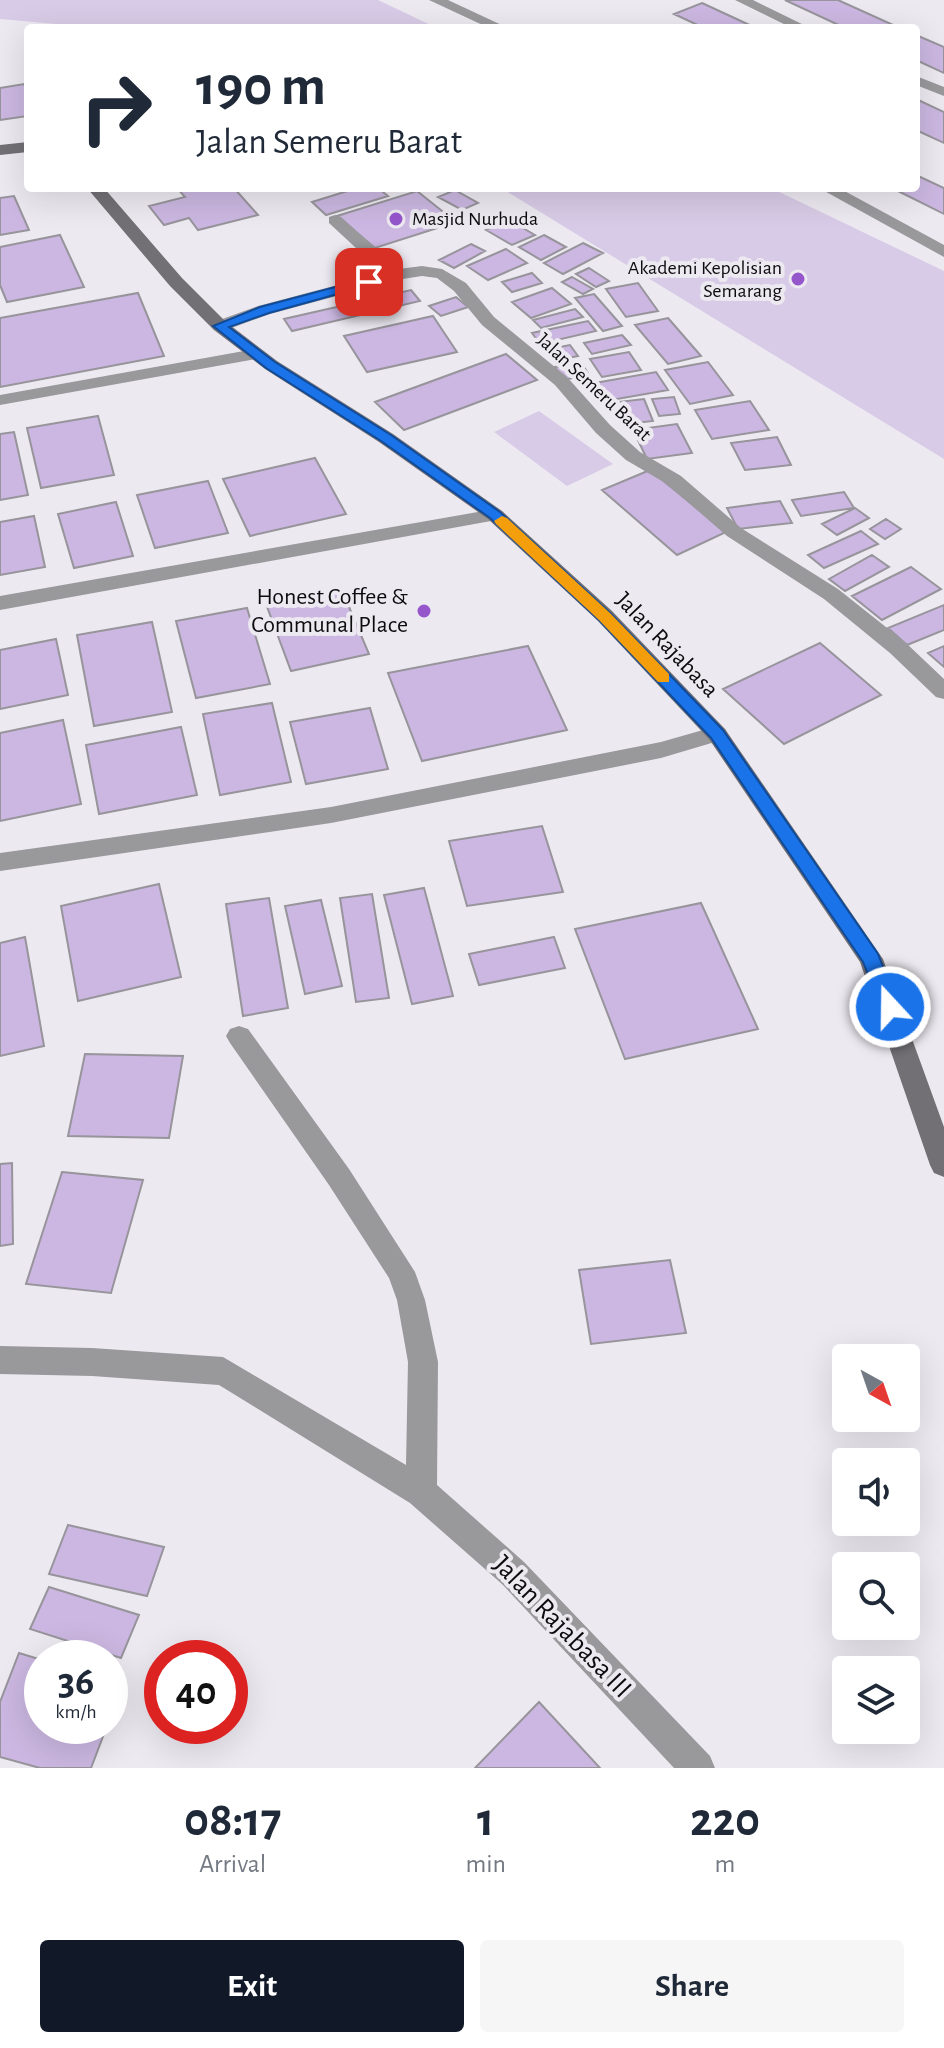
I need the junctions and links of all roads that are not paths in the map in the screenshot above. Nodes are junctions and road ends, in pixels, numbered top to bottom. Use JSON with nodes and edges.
{"nodes":[{"id":1,"x":436,"y":0,"type":"edge"},
{"id":2,"x":742,"y":0,"type":"edge"},
{"id":3,"x":492,"y":24,"type":"edge"},
{"id":4,"x":794,"y":24,"type":"edge"},
{"id":5,"x":920,"y":82,"type":"edge"},
{"id":6,"x":944,"y":92,"type":"edge"},
{"id":7,"x":24,"y":147,"type":"edge"},
{"id":8,"x":0,"y":150,"type":"edge"},
{"id":9,"x":98,"y":192,"type":"edge"},
{"id":10,"x":834,"y":192,"type":"edge"},
{"id":11,"x":335,"y":220,"type":"dead end"},
{"id":12,"x":944,"y":252,"type":"edge"},
{"id":13,"x":395,"y":275,"type":"junction"},
{"id":14,"x":220,"y":326,"type":"junction"},
{"id":15,"x":255,"y":354,"type":"junction"},
{"id":16,"x":0,"y":400,"type":"edge"},
{"id":17,"x":495,"y":515,"type":"junction"},
{"id":18,"x":0,"y":603,"type":"edge"},
{"id":19,"x":944,"y":692,"type":"edge"},
{"id":20,"x":717,"y":734,"type":"junction"},
{"id":21,"x":0,"y":862,"type":"edge"},
{"id":22,"x":239,"y":1036,"type":"dead end"},
{"id":23,"x":944,"y":1165,"type":"edge"},
{"id":24,"x":0,"y":1360,"type":"edge"},
{"id":25,"x":421,"y":1492,"type":"junction"},
{"id":26,"x":698,"y":1768,"type":"edge"}],
"edges":[{"from":1,"to":3,"type":"street"},
{"from":2,"to":4,"type":"street"},
{"from":5,"to":6,"type":"street"},
{"from":7,"to":8,"type":"street"},
{"from":9,"to":14,"type":"street","name":"Jalan Rajabasa"},
{"from":10,"to":12,"type":"street"},
{"from":11,"to":13,"type":"street"},
{"from":13,"to":14,"type":"street","name":"Jalan Semeru Barat"},
{"from":13,"to":19,"type":"street","name":"Jalan Semeru Barat"},
{"from":14,"to":15,"type":"street","name":"Jalan Rajabasa"},
{"from":15,"to":16,"type":"street"},
{"from":15,"to":17,"type":"street","name":"Jalan Rajabasa"},
{"from":17,"to":18,"type":"street"},
{"from":17,"to":20,"type":"street","name":"Jalan Rajabasa"},
{"from":20,"to":21,"type":"street"},
{"from":20,"to":23,"type":"street","name":"Jalan Rajabasa"},
{"from":22,"to":25,"type":"street"},
{"from":24,"to":25,"type":"street","name":"Jalan Rajabasa III"},
{"from":25,"to":26,"type":"street","name":"Jalan Rajabasa III"}]}
